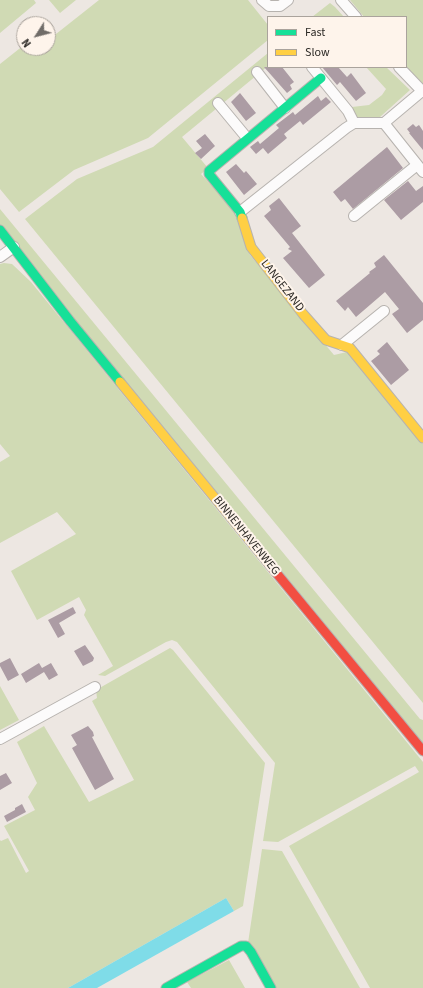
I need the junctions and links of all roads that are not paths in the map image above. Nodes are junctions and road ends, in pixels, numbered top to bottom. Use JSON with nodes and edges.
{"nodes":[{"id":1,"x":262,"y":0,"type":"edge"},
{"id":2,"x":288,"y":0,"type":"edge"},
{"id":3,"x":341,"y":0,"type":"edge"},
{"id":4,"x":355,"y":16,"type":"edge"},
{"id":5,"x":313,"y":68,"type":"edge"},
{"id":6,"x":399,"y":68,"type":"edge"},
{"id":7,"x":256,"y":72,"type":"dead end"},
{"id":8,"x":321,"y":78,"type":"junction"},
{"id":9,"x":422,"y":92,"type":"edge"},
{"id":10,"x":218,"y":103,"type":"dead end"},
{"id":11,"x":285,"y":108,"type":"junction"},
{"id":12,"x":384,"y":123,"type":"junction"},
{"id":13,"x":354,"y":124,"type":"junction"},
{"id":14,"x":247,"y":138,"type":"junction"},
{"id":15,"x":420,"y":168,"type":"edge"},
{"id":16,"x":240,"y":212,"type":"junction"},
{"id":17,"x":354,"y":216,"type":"dead end"},
{"id":18,"x":0,"y":230,"type":"edge"},
{"id":19,"x":0,"y":242,"type":"edge"},
{"id":20,"x":7,"y":252,"type":"edge"},
{"id":21,"x":384,"y":311,"type":"dead end"},
{"id":22,"x":342,"y":344,"type":"junction"},
{"id":23,"x":423,"y":437,"type":"edge"},
{"id":24,"x":95,"y":686,"type":"dead end"},
{"id":25,"x":0,"y":739,"type":"edge"},
{"id":26,"x":423,"y":751,"type":"edge"},
{"id":27,"x":166,"y":988,"type":"edge"},
{"id":28,"x":271,"y":988,"type":"edge"}],
"edges":[{"from":1,"to":2,"type":"street"},
{"from":3,"to":4,"type":"street"},
{"from":5,"to":8,"type":"street"},
{"from":6,"to":9,"type":"street"},
{"from":7,"to":11,"type":"street"},
{"from":8,"to":11,"type":"street","name":"LANGEZAND"},
{"from":8,"to":13,"type":"street"},
{"from":9,"to":12,"type":"street"},
{"from":10,"to":14,"type":"street"},
{"from":11,"to":14,"type":"street","name":"LANGEZAND"},
{"from":12,"to":13,"type":"street"},
{"from":12,"to":15,"type":"street"},
{"from":13,"to":16,"type":"street"},
{"from":14,"to":16,"type":"street","name":"LANGEZAND"},
{"from":15,"to":17,"type":"street"},
{"from":16,"to":22,"type":"street","name":"LANGEZAND"},
{"from":18,"to":20,"type":"street","name":"BINNENHAVENWEG"},
{"from":19,"to":20,"type":"street","name":"BINNENHAVENWEG"},
{"from":20,"to":26,"type":"street","name":"BINNENHAVENWEG"},
{"from":21,"to":22,"type":"street"},
{"from":22,"to":23,"type":"street","name":"LANGEZAND"},
{"from":24,"to":25,"type":"street"},
{"from":27,"to":28,"type":"street"}]}
